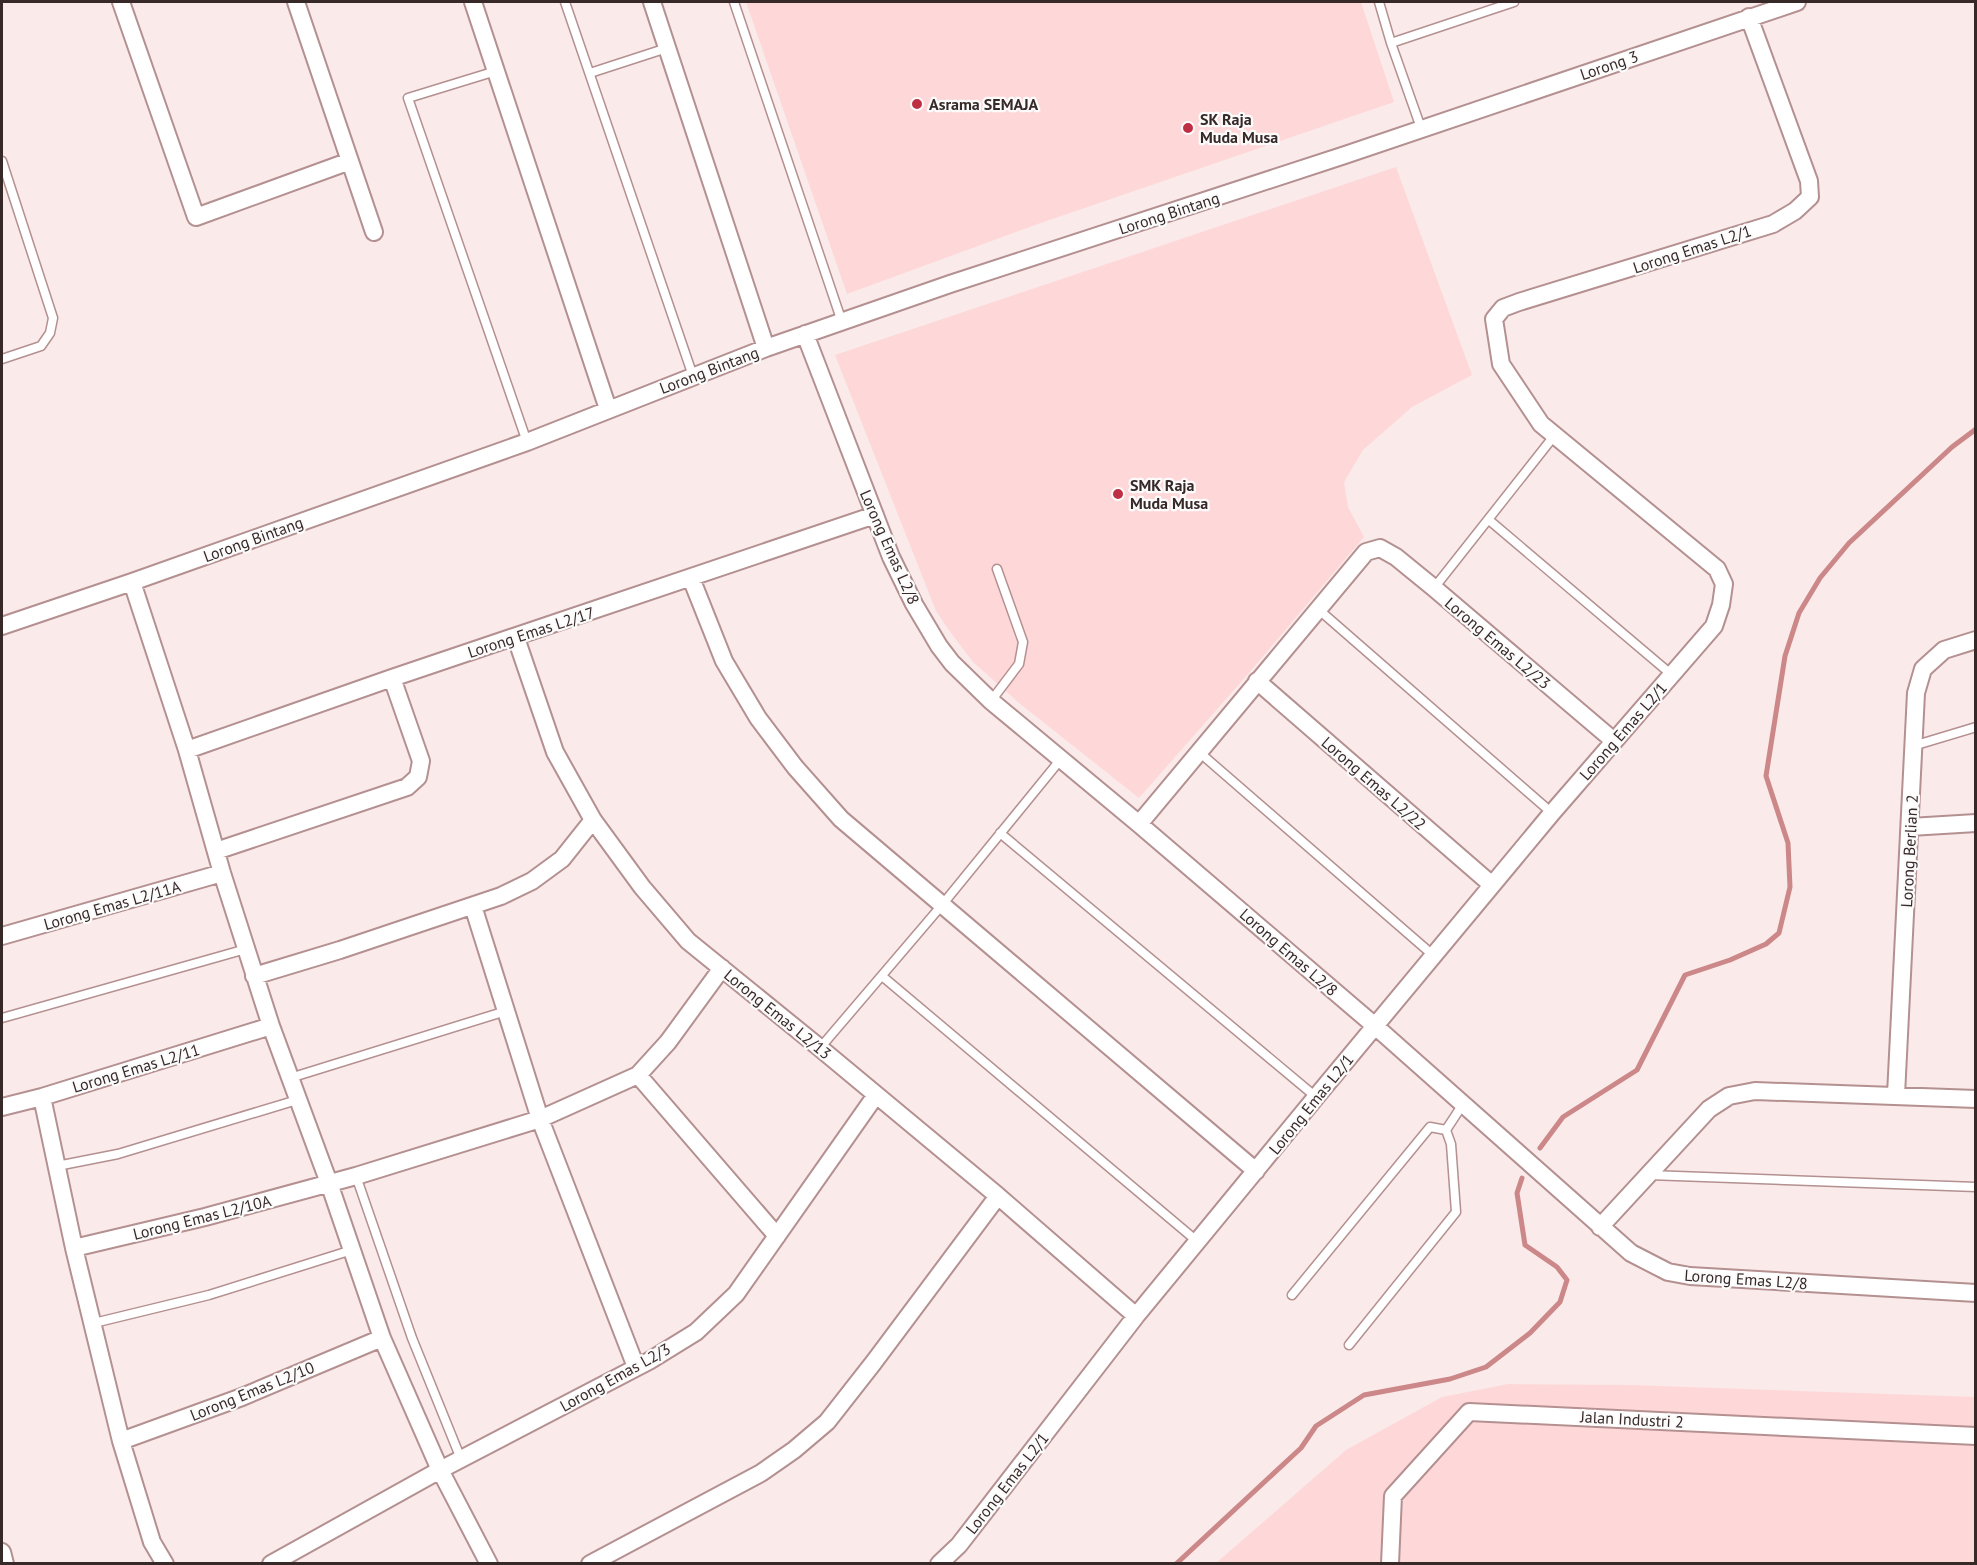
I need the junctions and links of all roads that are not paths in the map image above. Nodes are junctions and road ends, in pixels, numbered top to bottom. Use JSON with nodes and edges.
{"nodes":[{"id":1,"x":121,"y":2,"type":"edge"},
{"id":2,"x":296,"y":2,"type":"edge"},
{"id":3,"x":473,"y":2,"type":"edge"},
{"id":4,"x":565,"y":2,"type":"edge"},
{"id":5,"x":652,"y":2,"type":"edge"},
{"id":6,"x":734,"y":2,"type":"edge"},
{"id":7,"x":1379,"y":2,"type":"edge"},
{"id":8,"x":1514,"y":2,"type":"edge"},
{"id":9,"x":1797,"y":2,"type":"edge"},
{"id":10,"x":1749,"y":17,"type":"junction"},
{"id":11,"x":1390,"y":43,"type":"junction"},
{"id":12,"x":667,"y":48,"type":"junction"},
{"id":13,"x":496,"y":71,"type":"junction"},
{"id":14,"x":590,"y":73,"type":"junction"},
{"id":15,"x":1421,"y":128,"type":"junction"},
{"id":16,"x":2,"y":161,"type":"edge"},
{"id":17,"x":350,"y":161,"type":"junction"},
{"id":18,"x":374,"y":232,"type":"dead end"},
{"id":19,"x":842,"y":321,"type":"junction"},
{"id":20,"x":805,"y":334,"type":"junction"},
{"id":21,"x":766,"y":348,"type":"junction"},
{"id":22,"x":2,"y":359,"type":"edge"},
{"id":23,"x":693,"y":376,"type":"junction"},
{"id":24,"x":608,"y":409,"type":"junction"},
{"id":25,"x":1554,"y":436,"type":"junction"},
{"id":26,"x":527,"y":442,"type":"junction"},
{"id":27,"x":875,"y":515,"type":"junction"},
{"id":28,"x":1488,"y":520,"type":"junction"},
{"id":29,"x":997,"y":569,"type":"dead end"},
{"id":30,"x":691,"y":578,"type":"junction"},
{"id":31,"x":132,"y":582,"type":"junction"},
{"id":32,"x":1434,"y":588,"type":"junction"},
{"id":33,"x":1318,"y":609,"type":"junction"},
{"id":34,"x":2,"y":626,"type":"edge"},
{"id":35,"x":516,"y":638,"type":"junction"},
{"id":36,"x":1976,"y":640,"type":"edge"},
{"id":37,"x":1672,"y":675,"type":"junction"},
{"id":38,"x":392,"y":678,"type":"junction"},
{"id":39,"x":1257,"y":681,"type":"junction"},
{"id":40,"x":990,"y":700,"type":"junction"},
{"id":41,"x":1976,"y":727,"type":"edge"},
{"id":42,"x":1614,"y":741,"type":"junction"},
{"id":43,"x":1914,"y":747,"type":"junction"},
{"id":44,"x":187,"y":750,"type":"junction"},
{"id":45,"x":1198,"y":752,"type":"junction"},
{"id":46,"x":1061,"y":759,"type":"junction"},
{"id":47,"x":1552,"y":813,"type":"junction"},
{"id":48,"x":593,"y":820,"type":"junction"},
{"id":49,"x":1976,"y":823,"type":"edge"},
{"id":50,"x":1139,"y":824,"type":"junction"},
{"id":51,"x":1910,"y":827,"type":"junction"},
{"id":52,"x":1000,"y":833,"type":"junction"},
{"id":53,"x":216,"y":851,"type":"junction"},
{"id":54,"x":222,"y":873,"type":"junction"},
{"id":55,"x":1492,"y":885,"type":"junction"},
{"id":56,"x":942,"y":905,"type":"junction"},
{"id":57,"x":473,"y":906,"type":"junction"},
{"id":58,"x":2,"y":936,"type":"edge"},
{"id":59,"x":246,"y":949,"type":"junction"},
{"id":60,"x":1434,"y":957,"type":"junction"},
{"id":61,"x":722,"y":968,"type":"junction"},
{"id":62,"x":254,"y":976,"type":"junction"},
{"id":63,"x":882,"y":976,"type":"junction"},
{"id":64,"x":506,"y":1011,"type":"junction"},
{"id":65,"x":2,"y":1018,"type":"edge"},
{"id":66,"x":271,"y":1026,"type":"junction"},
{"id":67,"x":1375,"y":1026,"type":"junction"},
{"id":68,"x":820,"y":1048,"type":"junction"},
{"id":69,"x":638,"y":1075,"type":"junction"},
{"id":70,"x":289,"y":1078,"type":"junction"},
{"id":71,"x":876,"y":1095,"type":"junction"},
{"id":72,"x":1896,"y":1095,"type":"junction"},
{"id":73,"x":42,"y":1097,"type":"junction"},
{"id":74,"x":1316,"y":1097,"type":"junction"},
{"id":75,"x":1976,"y":1099,"type":"edge"},
{"id":76,"x":297,"y":1100,"type":"junction"},
{"id":77,"x":1463,"y":1104,"type":"junction"},
{"id":78,"x":2,"y":1107,"type":"edge"},
{"id":79,"x":540,"y":1119,"type":"junction"},
{"id":80,"x":1446,"y":1130,"type":"junction"},
{"id":81,"x":57,"y":1166,"type":"junction"},
{"id":82,"x":1256,"y":1171,"type":"junction"},
{"id":83,"x":1648,"y":1174,"type":"junction"},
{"id":84,"x":356,"y":1176,"type":"junction"},
{"id":85,"x":329,"y":1183,"type":"junction"},
{"id":86,"x":1976,"y":1187,"type":"edge"},
{"id":87,"x":998,"y":1196,"type":"junction"},
{"id":88,"x":1600,"y":1227,"type":"junction"},
{"id":89,"x":777,"y":1236,"type":"junction"},
{"id":90,"x":1198,"y":1242,"type":"junction"},
{"id":91,"x":74,"y":1248,"type":"junction"},
{"id":92,"x":352,"y":1250,"type":"junction"},
{"id":93,"x":1976,"y":1293,"type":"edge"},
{"id":94,"x":1292,"y":1295,"type":"dead end"},
{"id":95,"x":1136,"y":1316,"type":"junction"},
{"id":96,"x":94,"y":1323,"type":"junction"},
{"id":97,"x":382,"y":1338,"type":"junction"},
{"id":98,"x":1349,"y":1345,"type":"dead end"},
{"id":99,"x":636,"y":1367,"type":"junction"},
{"id":100,"x":1976,"y":1436,"type":"edge"},
{"id":101,"x":121,"y":1442,"type":"junction"},
{"id":102,"x":461,"y":1459,"type":"junction"},
{"id":103,"x":440,"y":1470,"type":"junction"},
{"id":104,"x":2,"y":1552,"type":"edge"},
{"id":105,"x":4,"y":1563,"type":"edge"},
{"id":106,"x":165,"y":1563,"type":"edge"},
{"id":107,"x":271,"y":1563,"type":"edge"},
{"id":108,"x":489,"y":1563,"type":"edge"},
{"id":109,"x":590,"y":1563,"type":"edge"},
{"id":110,"x":939,"y":1563,"type":"edge"},
{"id":111,"x":1390,"y":1563,"type":"edge"}],
"edges":[{"from":1,"to":17,"type":"street"},
{"from":2,"to":17,"type":"street"},
{"from":3,"to":13,"type":"street"},
{"from":4,"to":14,"type":"lane"},
{"from":5,"to":12,"type":"street"},
{"from":6,"to":19,"type":"lane"},
{"from":7,"to":11,"type":"lane"},
{"from":8,"to":11,"type":"lane"},
{"from":9,"to":10,"type":"street","name":"Lorong 3"},
{"from":10,"to":15,"type":"street","name":"Lorong 3"},
{"from":10,"to":25,"type":"street","name":"Lorong Emas L2/1"},
{"from":11,"to":15,"type":"lane"},
{"from":12,"to":14,"type":"lane"},
{"from":12,"to":21,"type":"street"},
{"from":13,"to":24,"type":"street"},
{"from":13,"to":26,"type":"lane"},
{"from":14,"to":23,"type":"lane"},
{"from":15,"to":19,"type":"street","name":"Lorong Bintang"},
{"from":16,"to":22,"type":"lane"},
{"from":17,"to":18,"type":"street"},
{"from":19,"to":20,"type":"street","name":"Lorong Bintang"},
{"from":20,"to":21,"type":"street","name":"Lorong Bintang"},
{"from":20,"to":27,"type":"street","name":"Lorong Emas L2/8"},
{"from":21,"to":23,"type":"street","name":"Lorong Bintang"},
{"from":23,"to":24,"type":"street","name":"Lorong Bintang"},
{"from":24,"to":26,"type":"street","name":"Lorong Bintang"},
{"from":25,"to":28,"type":"lane"},
{"from":25,"to":37,"type":"street","name":"Lorong Emas L2/1"},
{"from":26,"to":31,"type":"street","name":"Lorong Bintang"},
{"from":27,"to":30,"type":"street","name":"Lorong Emas L2/17"},
{"from":27,"to":40,"type":"street","name":"Lorong Emas L2/8"},
{"from":28,"to":32,"type":"lane"},
{"from":28,"to":37,"type":"lane"},
{"from":29,"to":40,"type":"lane"},
{"from":30,"to":35,"type":"street","name":"Lorong Emas L2/17"},
{"from":30,"to":56,"type":"street"},
{"from":31,"to":34,"type":"street","name":"Lorong Bintang"},
{"from":31,"to":44,"type":"street"},
{"from":32,"to":33,"type":"street","name":"Lorong Emas L2/23"},
{"from":32,"to":42,"type":"street","name":"Lorong Emas L2/23"},
{"from":33,"to":39,"type":"street"},
{"from":33,"to":47,"type":"lane"},
{"from":35,"to":38,"type":"street","name":"Lorong Emas L2/17"},
{"from":35,"to":48,"type":"street","name":"Lorong Emas L2/13"},
{"from":36,"to":43,"type":"street","name":"Lorong Berlian 2"},
{"from":37,"to":42,"type":"street","name":"Lorong Emas L2/1"},
{"from":38,"to":44,"type":"street","name":"Lorong Emas L2/17"},
{"from":38,"to":53,"type":"street"},
{"from":39,"to":45,"type":"street"},
{"from":39,"to":55,"type":"street","name":"Lorong Emas L2/22"},
{"from":40,"to":46,"type":"street","name":"Lorong Emas L2/8"},
{"from":41,"to":43,"type":"lane"},
{"from":42,"to":47,"type":"street","name":"Lorong Emas L2/1"},
{"from":43,"to":51,"type":"street","name":"Lorong Berlian 2"},
{"from":44,"to":53,"type":"street"},
{"from":45,"to":50,"type":"street"},
{"from":45,"to":60,"type":"lane"},
{"from":46,"to":50,"type":"street","name":"Lorong Emas L2/8"},
{"from":46,"to":52,"type":"lane"},
{"from":47,"to":55,"type":"street","name":"Lorong Emas L2/1"},
{"from":48,"to":57,"type":"street"},
{"from":48,"to":61,"type":"street","name":"Lorong Emas L2/13"},
{"from":49,"to":51,"type":"street"},
{"from":50,"to":67,"type":"street","name":"Lorong Emas L2/8"},
{"from":51,"to":72,"type":"street","name":"Lorong Berlian 2"},
{"from":52,"to":56,"type":"lane"},
{"from":52,"to":74,"type":"lane"},
{"from":53,"to":54,"type":"street"},
{"from":54,"to":58,"type":"street","name":"Lorong Emas L2/11A"},
{"from":54,"to":59,"type":"street"},
{"from":55,"to":60,"type":"street","name":"Lorong Emas L2/1"},
{"from":56,"to":63,"type":"lane"},
{"from":56,"to":82,"type":"street"},
{"from":57,"to":62,"type":"street"},
{"from":57,"to":64,"type":"street"},
{"from":59,"to":62,"type":"street"},
{"from":59,"to":65,"type":"lane"},
{"from":60,"to":67,"type":"street","name":"Lorong Emas L2/1"},
{"from":61,"to":68,"type":"street","name":"Lorong Emas L2/13"},
{"from":61,"to":69,"type":"street"},
{"from":62,"to":66,"type":"street"},
{"from":63,"to":68,"type":"lane"},
{"from":63,"to":90,"type":"lane"},
{"from":64,"to":70,"type":"lane"},
{"from":64,"to":79,"type":"street"},
{"from":66,"to":70,"type":"street"},
{"from":66,"to":73,"type":"street","name":"Lorong Emas L2/11"},
{"from":67,"to":74,"type":"street","name":"Lorong Emas L2/1"},
{"from":67,"to":77,"type":"street","name":"Lorong Emas L2/8"},
{"from":68,"to":71,"type":"street","name":"Lorong Emas L2/13"},
{"from":69,"to":79,"type":"street","name":"Lorong Emas L2/10A"},
{"from":69,"to":89,"type":"street"},
{"from":70,"to":76,"type":"street"},
{"from":71,"to":87,"type":"street","name":"Lorong Emas L2/13"},
{"from":71,"to":89,"type":"street","name":"Lorong Emas L2/3"},
{"from":72,"to":75,"type":"street"},
{"from":72,"to":83,"type":"street"},
{"from":73,"to":78,"type":"street","name":"Lorong Emas L2/11"},
{"from":73,"to":81,"type":"street"},
{"from":74,"to":82,"type":"street","name":"Lorong Emas L2/1"},
{"from":76,"to":81,"type":"lane"},
{"from":76,"to":85,"type":"street"},
{"from":77,"to":80,"type":"lane"},
{"from":77,"to":88,"type":"street","name":"Lorong Emas L2/8"},
{"from":79,"to":84,"type":"street","name":"Lorong Emas L2/10A"},
{"from":79,"to":99,"type":"street"},
{"from":80,"to":94,"type":"lane"},
{"from":80,"to":98,"type":"lane"},
{"from":81,"to":91,"type":"street"},
{"from":82,"to":90,"type":"street","name":"Lorong Emas L2/1"},
{"from":83,"to":86,"type":"lane"},
{"from":83,"to":88,"type":"street"},
{"from":84,"to":85,"type":"street","name":"Lorong Emas L2/10A"},
{"from":84,"to":102,"type":"lane"},
{"from":85,"to":91,"type":"street","name":"Lorong Emas L2/10A"},
{"from":85,"to":92,"type":"street"},
{"from":87,"to":95,"type":"street","name":"Lorong Emas L2/13"},
{"from":87,"to":109,"type":"street"},
{"from":88,"to":93,"type":"street","name":"Lorong Emas L2/8"},
{"from":89,"to":99,"type":"street","name":"Lorong Emas L2/3"},
{"from":90,"to":95,"type":"street","name":"Lorong Emas L2/1"},
{"from":91,"to":96,"type":"street"},
{"from":92,"to":96,"type":"lane"},
{"from":92,"to":97,"type":"street"},
{"from":95,"to":110,"type":"street","name":"Lorong Emas L2/1"},
{"from":96,"to":101,"type":"street"},
{"from":97,"to":101,"type":"street","name":"Lorong Emas L2/10"},
{"from":97,"to":103,"type":"street"},
{"from":99,"to":102,"type":"street","name":"Lorong Emas L2/3"},
{"from":100,"to":111,"type":"street","name":"Jalan Industri 2"},
{"from":101,"to":106,"type":"street"},
{"from":102,"to":103,"type":"street","name":"Lorong Emas L2/3"},
{"from":103,"to":107,"type":"street","name":"Lorong Emas L2/3"},
{"from":103,"to":108,"type":"street"},
{"from":104,"to":105,"type":"street"}]}
